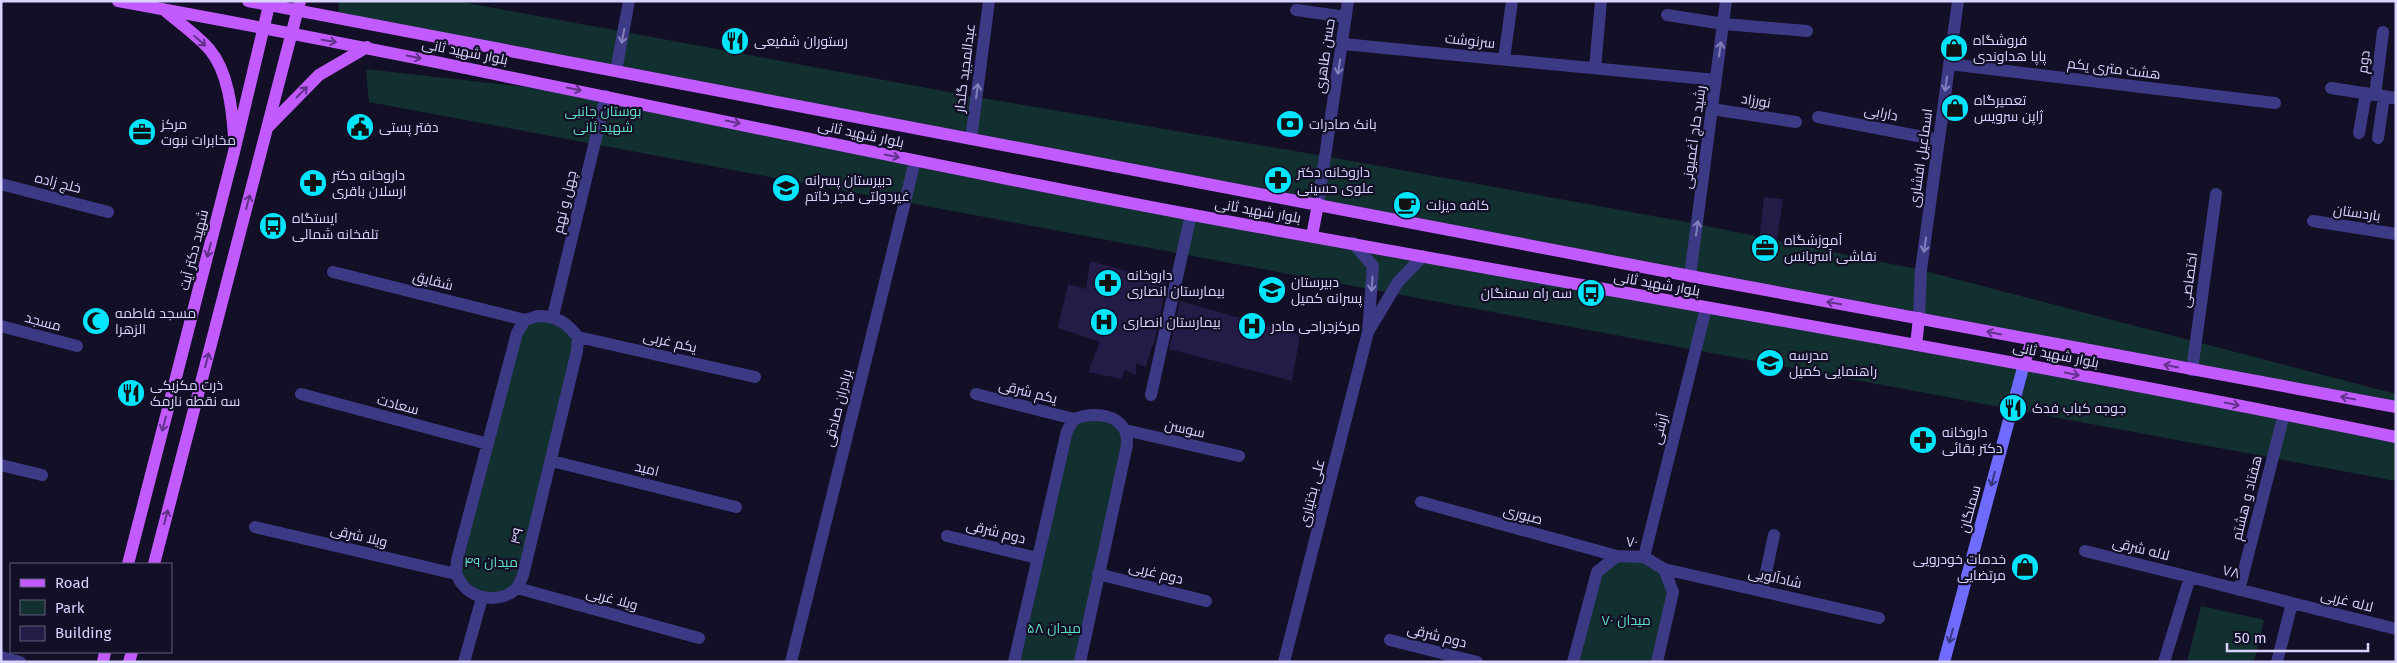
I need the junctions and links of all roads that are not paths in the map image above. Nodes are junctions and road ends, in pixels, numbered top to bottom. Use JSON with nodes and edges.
{"nodes":[{"id":1,"x":118,"y":1,"type":"edge"},
{"id":2,"x":248,"y":1,"type":"edge"},
{"id":3,"x":630,"y":1,"type":"edge"},
{"id":4,"x":988,"y":1,"type":"edge"},
{"id":5,"x":1348,"y":1,"type":"edge"},
{"id":6,"x":1512,"y":1,"type":"edge"},
{"id":7,"x":1601,"y":1,"type":"edge"},
{"id":8,"x":1726,"y":1,"type":"edge"},
{"id":9,"x":1958,"y":1,"type":"edge"},
{"id":10,"x":269,"y":3,"type":"edge"},
{"id":11,"x":299,"y":6,"type":"edge"},
{"id":12,"x":163,"y":9,"type":"junction"},
{"id":13,"x":1296,"y":10,"type":"dead end"},
{"id":14,"x":1666,"y":16,"type":"dead end"},
{"id":15,"x":1346,"y":17,"type":"junction"},
{"id":16,"x":1724,"y":24,"type":"junction"},
{"id":17,"x":264,"y":29,"type":"junction"},
{"id":18,"x":1807,"y":31,"type":"dead end"},
{"id":19,"x":2383,"y":32,"type":"dead end"},
{"id":20,"x":291,"y":34,"type":"junction"},
{"id":21,"x":1343,"y":44,"type":"junction"},
{"id":22,"x":366,"y":47,"type":"junction"},
{"id":23,"x":1504,"y":59,"type":"junction"},
{"id":24,"x":1949,"y":64,"type":"junction"},
{"id":25,"x":1595,"y":68,"type":"junction"},
{"id":26,"x":616,"y":71,"type":"junction"},
{"id":27,"x":1716,"y":80,"type":"junction"},
{"id":28,"x":2331,"y":88,"type":"dead end"},
{"id":29,"x":606,"y":96,"type":"junction"},
{"id":30,"x":2380,"y":96,"type":"edge"},
{"id":31,"x":2275,"y":103,"type":"dead end"},
{"id":32,"x":1712,"y":109,"type":"junction"},
{"id":33,"x":1818,"y":117,"type":"dead end"},
{"id":34,"x":1796,"y":122,"type":"dead end"},
{"id":35,"x":268,"y":127,"type":"junction"},
{"id":36,"x":2359,"y":134,"type":"dead end"},
{"id":37,"x":2378,"y":138,"type":"dead end"},
{"id":38,"x":971,"y":139,"type":"junction"},
{"id":39,"x":1939,"y":140,"type":"junction"},
{"id":40,"x":234,"y":152,"type":"junction"},
{"id":41,"x":915,"y":161,"type":"junction"},
{"id":42,"x":1,"y":184,"type":"edge"},
{"id":43,"x":2216,"y":194,"type":"dead end"},
{"id":44,"x":1318,"y":204,"type":"junction"},
{"id":45,"x":108,"y":212,"type":"dead end"},
{"id":46,"x":1191,"y":214,"type":"junction"},
{"id":47,"x":2313,"y":222,"type":"dead end"},
{"id":48,"x":2396,"y":234,"type":"edge"},
{"id":49,"x":1312,"y":236,"type":"junction"},
{"id":50,"x":1352,"y":243,"type":"junction"},
{"id":51,"x":1423,"y":256,"type":"junction"},
{"id":52,"x":333,"y":272,"type":"dead end"},
{"id":53,"x":1690,"y":276,"type":"junction"},
{"id":54,"x":1706,"y":308,"type":"junction"},
{"id":55,"x":553,"y":316,"type":"junction"},
{"id":56,"x":1919,"y":318,"type":"junction"},
{"id":57,"x":525,"y":320,"type":"junction"},
{"id":58,"x":1,"y":326,"type":"edge"},
{"id":59,"x":1368,"y":332,"type":"junction"},
{"id":60,"x":578,"y":337,"type":"junction"},
{"id":61,"x":2032,"y":340,"type":"junction"},
{"id":62,"x":1916,"y":345,"type":"junction"},
{"id":63,"x":77,"y":346,"type":"dead end"},
{"id":64,"x":2024,"y":364,"type":"junction"},
{"id":65,"x":2192,"y":370,"type":"junction"},
{"id":66,"x":755,"y":377,"type":"dead end"},
{"id":67,"x":300,"y":394,"type":"dead end"},
{"id":68,"x":976,"y":394,"type":"dead end"},
{"id":69,"x":1151,"y":395,"type":"dead end"},
{"id":70,"x":2396,"y":407,"type":"edge"},
{"id":71,"x":2284,"y":414,"type":"junction"},
{"id":72,"x":1074,"y":419,"type":"junction"},
{"id":73,"x":1125,"y":430,"type":"junction"},
{"id":74,"x":2396,"y":437,"type":"edge"},
{"id":75,"x":488,"y":444,"type":"junction"},
{"id":76,"x":1239,"y":456,"type":"dead end"},
{"id":77,"x":552,"y":461,"type":"junction"},
{"id":78,"x":1,"y":465,"type":"edge"},
{"id":79,"x":42,"y":475,"type":"dead end"},
{"id":80,"x":1421,"y":502,"type":"dead end"},
{"id":81,"x":736,"y":507,"type":"dead end"},
{"id":82,"x":255,"y":527,"type":"dead end"},
{"id":83,"x":1774,"y":535,"type":"dead end"},
{"id":84,"x":947,"y":536,"type":"dead end"},
{"id":85,"x":2085,"y":551,"type":"dead end"},
{"id":86,"x":1617,"y":556,"type":"junction"},
{"id":87,"x":1644,"y":557,"type":"junction"},
{"id":88,"x":1037,"y":558,"type":"junction"},
{"id":89,"x":128,"y":563,"type":"edge"},
{"id":90,"x":154,"y":563,"type":"edge"},
{"id":91,"x":1664,"y":569,"type":"junction"},
{"id":92,"x":456,"y":574,"type":"junction"},
{"id":93,"x":1098,"y":574,"type":"junction"},
{"id":94,"x":2190,"y":577,"type":"junction"},
{"id":95,"x":517,"y":588,"type":"junction"},
{"id":96,"x":2239,"y":590,"type":"junction"},
{"id":97,"x":1762,"y":591,"type":"junction"},
{"id":98,"x":482,"y":598,"type":"junction"},
{"id":99,"x":1206,"y":601,"type":"dead end"},
{"id":100,"x":2292,"y":603,"type":"junction"},
{"id":101,"x":1879,"y":618,"type":"dead end"},
{"id":102,"x":2396,"y":629,"type":"edge"},
{"id":103,"x":699,"y":638,"type":"dead end"},
{"id":104,"x":1390,"y":640,"type":"dead end"},
{"id":105,"x":1,"y":657,"type":"edge"},
{"id":106,"x":20,"y":662,"type":"edge"},
{"id":107,"x":464,"y":662,"type":"edge"},
{"id":108,"x":791,"y":662,"type":"edge"},
{"id":109,"x":1014,"y":662,"type":"edge"},
{"id":110,"x":1080,"y":662,"type":"edge"},
{"id":111,"x":1284,"y":662,"type":"edge"},
{"id":112,"x":1477,"y":662,"type":"edge"},
{"id":113,"x":1573,"y":662,"type":"edge"},
{"id":114,"x":1657,"y":662,"type":"edge"},
{"id":115,"x":1944,"y":662,"type":"edge"},
{"id":116,"x":2164,"y":662,"type":"edge"},
{"id":117,"x":2277,"y":662,"type":"edge"}],
"edges":[{"from":1,"to":12,"type":"main road","name":"بلوار شهید ثانی"},
{"from":2,"to":10,"type":"main road","name":"بلوار شهید ثانی"},
{"from":3,"to":26,"type":"street","one_way":true},
{"from":38,"to":4,"type":"street","name":"عبدالمجید گلدار","one_way":true},
{"from":5,"to":15,"type":"street","name":"حسن طاهری"},
{"from":6,"to":23,"type":"street"},
{"from":7,"to":25,"type":"street"},
{"from":8,"to":16,"type":"street","name":"رشید حاج آغمیونی"},
{"from":9,"to":24,"type":"street","name":"اسماعیل افشاری"},
{"from":10,"to":11,"type":"main road","name":"بلوار شهید ثانی"},
{"from":10,"to":17,"type":"main road","name":"شهید دکتر آیت"},
{"from":11,"to":20,"type":"main road"},
{"from":11,"to":26,"type":"main road","name":"بلوار شهید ثانی"},
{"from":12,"to":17,"type":"main road","name":"بلوار شهید ثانی"},
{"from":12,"to":40,"type":"main road","one_way":true},
{"from":13,"to":15,"type":"street"},
{"from":14,"to":16,"type":"street"},
{"from":15,"to":21,"type":"street","name":"حسن طاهری"},
{"from":16,"to":18,"type":"street"},
{"from":27,"to":16,"type":"street","name":"رشید حاج آغمیونی","one_way":true},
{"from":17,"to":20,"type":"main road","name":"بلوار شهید ثانی"},
{"from":17,"to":40,"type":"main road","name":"شهید دکتر آیت"},
{"from":19,"to":30,"type":"street","name":"دوم"},
{"from":20,"to":22,"type":"main road","name":"بلوار شهید ثانی","one_way":true},
{"from":20,"to":35,"type":"main road"},
{"from":21,"to":23,"type":"street","name":"سرنوشت"},
{"from":21,"to":44,"type":"street","name":"حسن طاهری","one_way":true},
{"from":22,"to":29,"type":"main road","name":"بلوار شهید ثانی","one_way":true},
{"from":35,"to":22,"type":"main road","one_way":true},
{"from":23,"to":25,"type":"street","name":"سرنوشت"},
{"from":24,"to":31,"type":"street","name":"هشت متری یکم"},
{"from":24,"to":39,"type":"street","name":"اسماعیل افشاری","one_way":true},
{"from":25,"to":27,"type":"street","name":"سرنوشت"},
{"from":26,"to":38,"type":"main road","name":"بلوار شهید ثانی"},
{"from":27,"to":32,"type":"street","name":"رشید حاج آغمیونی"},
{"from":28,"to":30,"type":"street"},
{"from":29,"to":41,"type":"main road","name":"بلوار شهید ثانی","one_way":true},
{"from":29,"to":55,"type":"street","name":"چهل و نهم"},
{"from":30,"to":36,"type":"street"},
{"from":30,"to":37,"type":"street"},
{"from":32,"to":34,"type":"street","name":"نورزاد"},
{"from":53,"to":32,"type":"street","name":"رشید حاج آغمیونی","one_way":true},
{"from":33,"to":39,"type":"street","name":"دارابی"},
{"from":90,"to":35,"type":"main road","one_way":true},
{"from":38,"to":44,"type":"main road","name":"بلوار شهید ثانی"},
{"from":39,"to":56,"type":"street","name":"اسماعیل افشاری","one_way":true},
{"from":40,"to":89,"type":"main road","name":"شهید دکتر آیت","one_way":true},
{"from":41,"to":46,"type":"main road","name":"بلوار شهید ثانی"},
{"from":41,"to":108,"type":"street","name":"برادران صادقی"},
{"from":42,"to":45,"type":"street","name":"خلج زاده"},
{"from":43,"to":65,"type":"street","name":"اختصاصی"},
{"from":44,"to":49,"type":"main road"},
{"from":44,"to":53,"type":"main road","name":"بلوار شهید ثانی"},
{"from":46,"to":49,"type":"main road","name":"بلوار شهید ثانی"},
{"from":46,"to":69,"type":"street"},
{"from":47,"to":48,"type":"street","name":"باردستان"},
{"from":49,"to":50,"type":"main road","name":"بلوار شهید ثانی"},
{"from":50,"to":51,"type":"main road","name":"بلوار شهید ثانی"},
{"from":50,"to":59,"type":"street","one_way":true},
{"from":51,"to":54,"type":"main road","name":"بلوار شهید ثانی"},
{"from":51,"to":59,"type":"street"},
{"from":52,"to":57,"type":"street","name":"شقایق"},
{"from":56,"to":53,"type":"main road","name":"بلوار شهید ثانی","one_way":true},
{"from":54,"to":62,"type":"main road","name":"بلوار شهید ثانی"},
{"from":54,"to":87,"type":"street","name":"آرشی"},
{"from":55,"to":57,"type":"street"},
{"from":55,"to":60,"type":"street"},
{"from":61,"to":56,"type":"main road","name":"بلوار شهید ثانی","one_way":true},
{"from":56,"to":62,"type":"main road"},
{"from":57,"to":75,"type":"street"},
{"from":58,"to":63,"type":"street","name":"مسجد"},
{"from":59,"to":111,"type":"street","name":"علی بختیاری"},
{"from":60,"to":66,"type":"street","name":"یکم غربی"},
{"from":60,"to":77,"type":"street","name":"۴۹"},
{"from":61,"to":64,"type":"main road"},
{"from":65,"to":61,"type":"main road","name":"بلوار شهید ثانی","one_way":true},
{"from":62,"to":64,"type":"main road","name":"بلوار شهید ثانی"},
{"from":64,"to":71,"type":"main road","name":"بلوار شهید ثانی","one_way":true},
{"from":64,"to":115,"type":"main road","name":"سمنگان","one_way":true},
{"from":70,"to":65,"type":"main road","name":"بلوار شهید ثانی","one_way":true},
{"from":67,"to":75,"type":"street","name":"سعادت"},
{"from":68,"to":72,"type":"street","name":"یکم شرقی"},
{"from":71,"to":74,"type":"main road","name":"بلوار شهید ثانی"},
{"from":71,"to":96,"type":"street","name":"هفتاد و هشتم"},
{"from":72,"to":73,"type":"street"},
{"from":72,"to":88,"type":"street"},
{"from":73,"to":76,"type":"street","name":"سوسن"},
{"from":73,"to":93,"type":"street"},
{"from":75,"to":92,"type":"street"},
{"from":77,"to":81,"type":"street","name":"امید"},
{"from":77,"to":95,"type":"street","name":"۴۹"},
{"from":78,"to":79,"type":"street"},
{"from":80,"to":86,"type":"street","name":"صبوری"},
{"from":82,"to":92,"type":"street","name":"ویلا شرقی"},
{"from":83,"to":97,"type":"street"},
{"from":84,"to":88,"type":"street","name":"دوم شرقی"},
{"from":85,"to":94,"type":"street","name":"لاله شرقی"},
{"from":86,"to":87,"type":"street","name":"۷۰"},
{"from":86,"to":113,"type":"street","name":"۷۰"},
{"from":87,"to":91,"type":"street","name":"۷۰"},
{"from":88,"to":109,"type":"street"},
{"from":91,"to":97,"type":"street","name":"شادآلویی"},
{"from":91,"to":114,"type":"street"},
{"from":92,"to":98,"type":"street"},
{"from":93,"to":99,"type":"street","name":"دوم غربی"},
{"from":93,"to":110,"type":"street"},
{"from":94,"to":96,"type":"street","name":"۷۸"},
{"from":94,"to":116,"type":"street"},
{"from":95,"to":98,"type":"street"},
{"from":95,"to":103,"type":"street","name":"ویلا غربی"},
{"from":96,"to":100,"type":"street","name":"۷۸"},
{"from":97,"to":101,"type":"street","name":"شادآلویی"},
{"from":98,"to":107,"type":"street"},
{"from":100,"to":102,"type":"street","name":"لاله غربی"},
{"from":100,"to":117,"type":"street"},
{"from":104,"to":112,"type":"street","name":"دوم شرقی"},
{"from":105,"to":106,"type":"street"}]}
